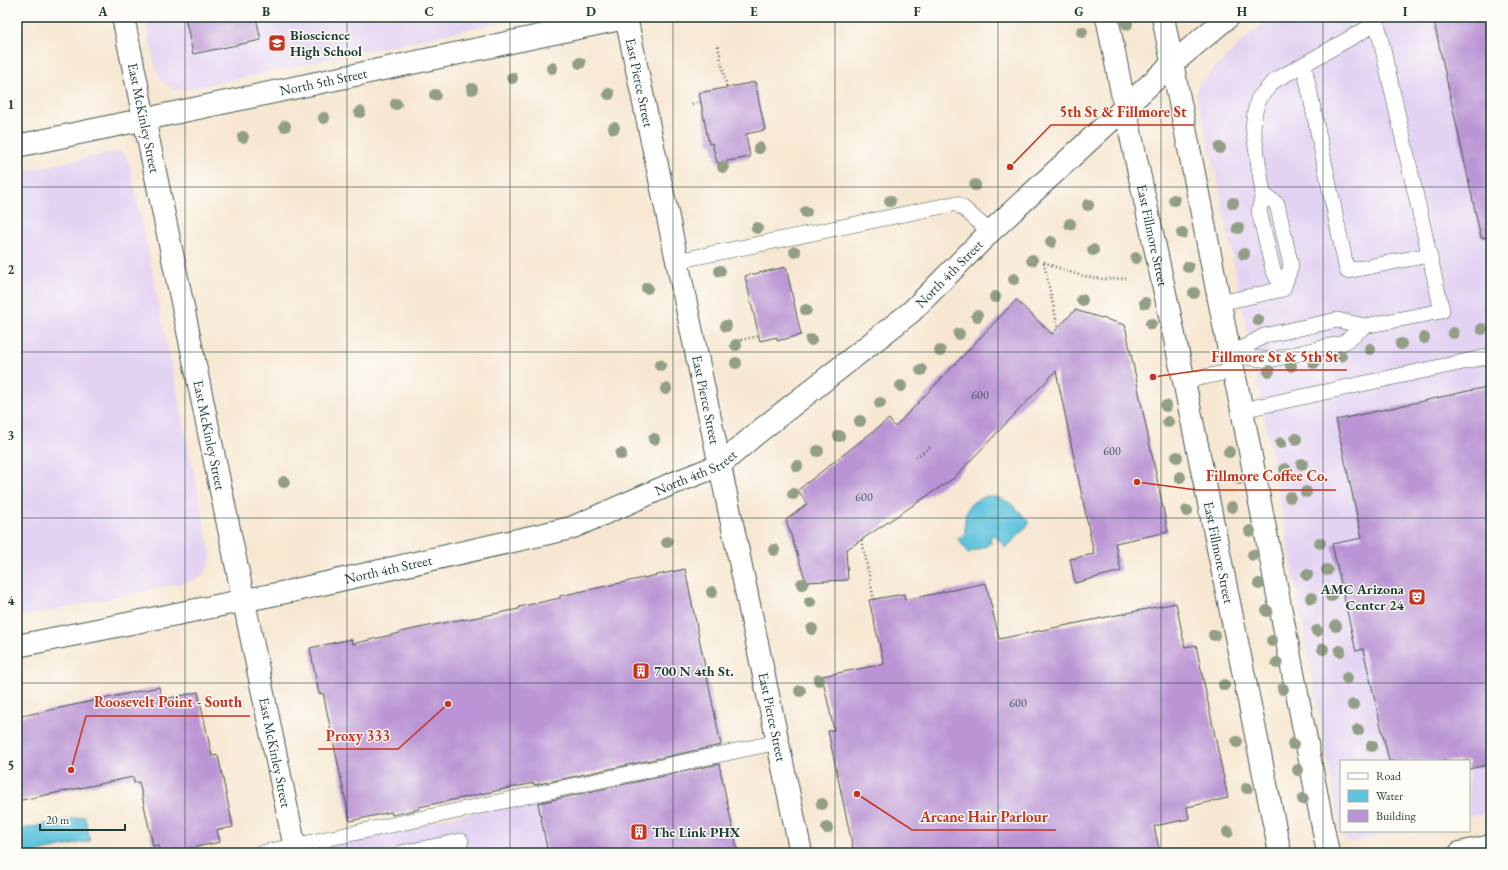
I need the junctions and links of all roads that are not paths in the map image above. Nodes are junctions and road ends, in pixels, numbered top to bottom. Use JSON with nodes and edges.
{"nodes":[{"id":1,"x":123,"y":17,"type":"edge"},
{"id":2,"x":627,"y":17,"type":"edge"},
{"id":3,"x":1107,"y":17,"type":"edge"},
{"id":4,"x":1163,"y":17,"type":"edge"},
{"id":5,"x":1228,"y":17,"type":"edge"},
{"id":6,"x":1173,"y":63,"type":"junction"},
{"id":7,"x":1304,"y":64,"type":"junction"},
{"id":8,"x":1125,"y":108,"type":"junction"},
{"id":9,"x":144,"y":119,"type":"junction"},
{"id":10,"x":17,"y":146,"type":"edge"},
{"id":11,"x":990,"y":232,"type":"junction"},
{"id":12,"x":1429,"y":255,"type":"junction"},
{"id":13,"x":677,"y":261,"type":"junction"},
{"id":14,"x":1220,"y":303,"type":"junction"},
{"id":15,"x":1365,"y":326,"type":"junction"},
{"id":16,"x":1491,"y":356,"type":"edge"},
{"id":17,"x":1232,"y":363,"type":"junction"},
{"id":18,"x":1184,"y":381,"type":"junction"},
{"id":19,"x":1242,"y":410,"type":"junction"},
{"id":20,"x":720,"y":465,"type":"junction"},
{"id":21,"x":244,"y":601,"type":"junction"},
{"id":22,"x":17,"y":646,"type":"edge"},
{"id":23,"x":778,"y":742,"type":"junction"},
{"id":24,"x":461,"y":841,"type":"dead end"},
{"id":25,"x":1491,"y":846,"type":"edge"},
{"id":26,"x":295,"y":850,"type":"edge"},
{"id":27,"x":261,"y":853,"type":"edge"},
{"id":28,"x":401,"y":853,"type":"edge"},
{"id":29,"x":801,"y":853,"type":"edge"},
{"id":30,"x":1280,"y":853,"type":"edge"},
{"id":31,"x":1328,"y":853,"type":"edge"},
{"id":32,"x":1460,"y":853,"type":"edge"}],
"edges":[{"from":1,"to":9,"type":"street","name":"East McKinley Street"},
{"from":2,"to":9,"type":"street","name":"North 5th Street"},
{"from":2,"to":13,"type":"street","name":"East Pierce Street"},
{"from":3,"to":8,"type":"street","name":"East Fillmore Street"},
{"from":4,"to":6,"type":"street"},
{"from":5,"to":6,"type":"street","name":"North 4th Street"},
{"from":6,"to":8,"type":"street","name":"North 4th Street"},
{"from":6,"to":14,"type":"street"},
{"from":7,"to":12,"type":"lane"},
{"from":7,"to":12,"type":"lane"},
{"from":7,"to":14,"type":"lane"},
{"from":8,"to":11,"type":"street","name":"North 4th Street"},
{"from":8,"to":18,"type":"street","name":"East Fillmore Street"},
{"from":9,"to":10,"type":"street","name":"North 5th Street"},
{"from":9,"to":21,"type":"street","name":"East McKinley Street"},
{"from":11,"to":13,"type":"lane"},
{"from":11,"to":20,"type":"street","name":"North 4th Street"},
{"from":12,"to":15,"type":"lane"},
{"from":13,"to":20,"type":"street","name":"East Pierce Street"},
{"from":14,"to":17,"type":"street"},
{"from":15,"to":17,"type":"lane"},
{"from":15,"to":17,"type":"lane"},
{"from":16,"to":19,"type":"lane"},
{"from":17,"to":18,"type":"lane"},
{"from":17,"to":19,"type":"street"},
{"from":18,"to":30,"type":"street","name":"East Fillmore Street"},
{"from":19,"to":31,"type":"street"},
{"from":20,"to":21,"type":"street","name":"North 4th Street"},
{"from":20,"to":23,"type":"street","name":"East Pierce Street"},
{"from":21,"to":22,"type":"street","name":"North 4th Street"},
{"from":21,"to":26,"type":"street","name":"East McKinley Street"},
{"from":23,"to":26,"type":"lane"},
{"from":23,"to":29,"type":"street","name":"East Pierce Street"},
{"from":24,"to":28,"type":"lane"},
{"from":25,"to":32,"type":"street"},
{"from":26,"to":27,"type":"lane"}]}
